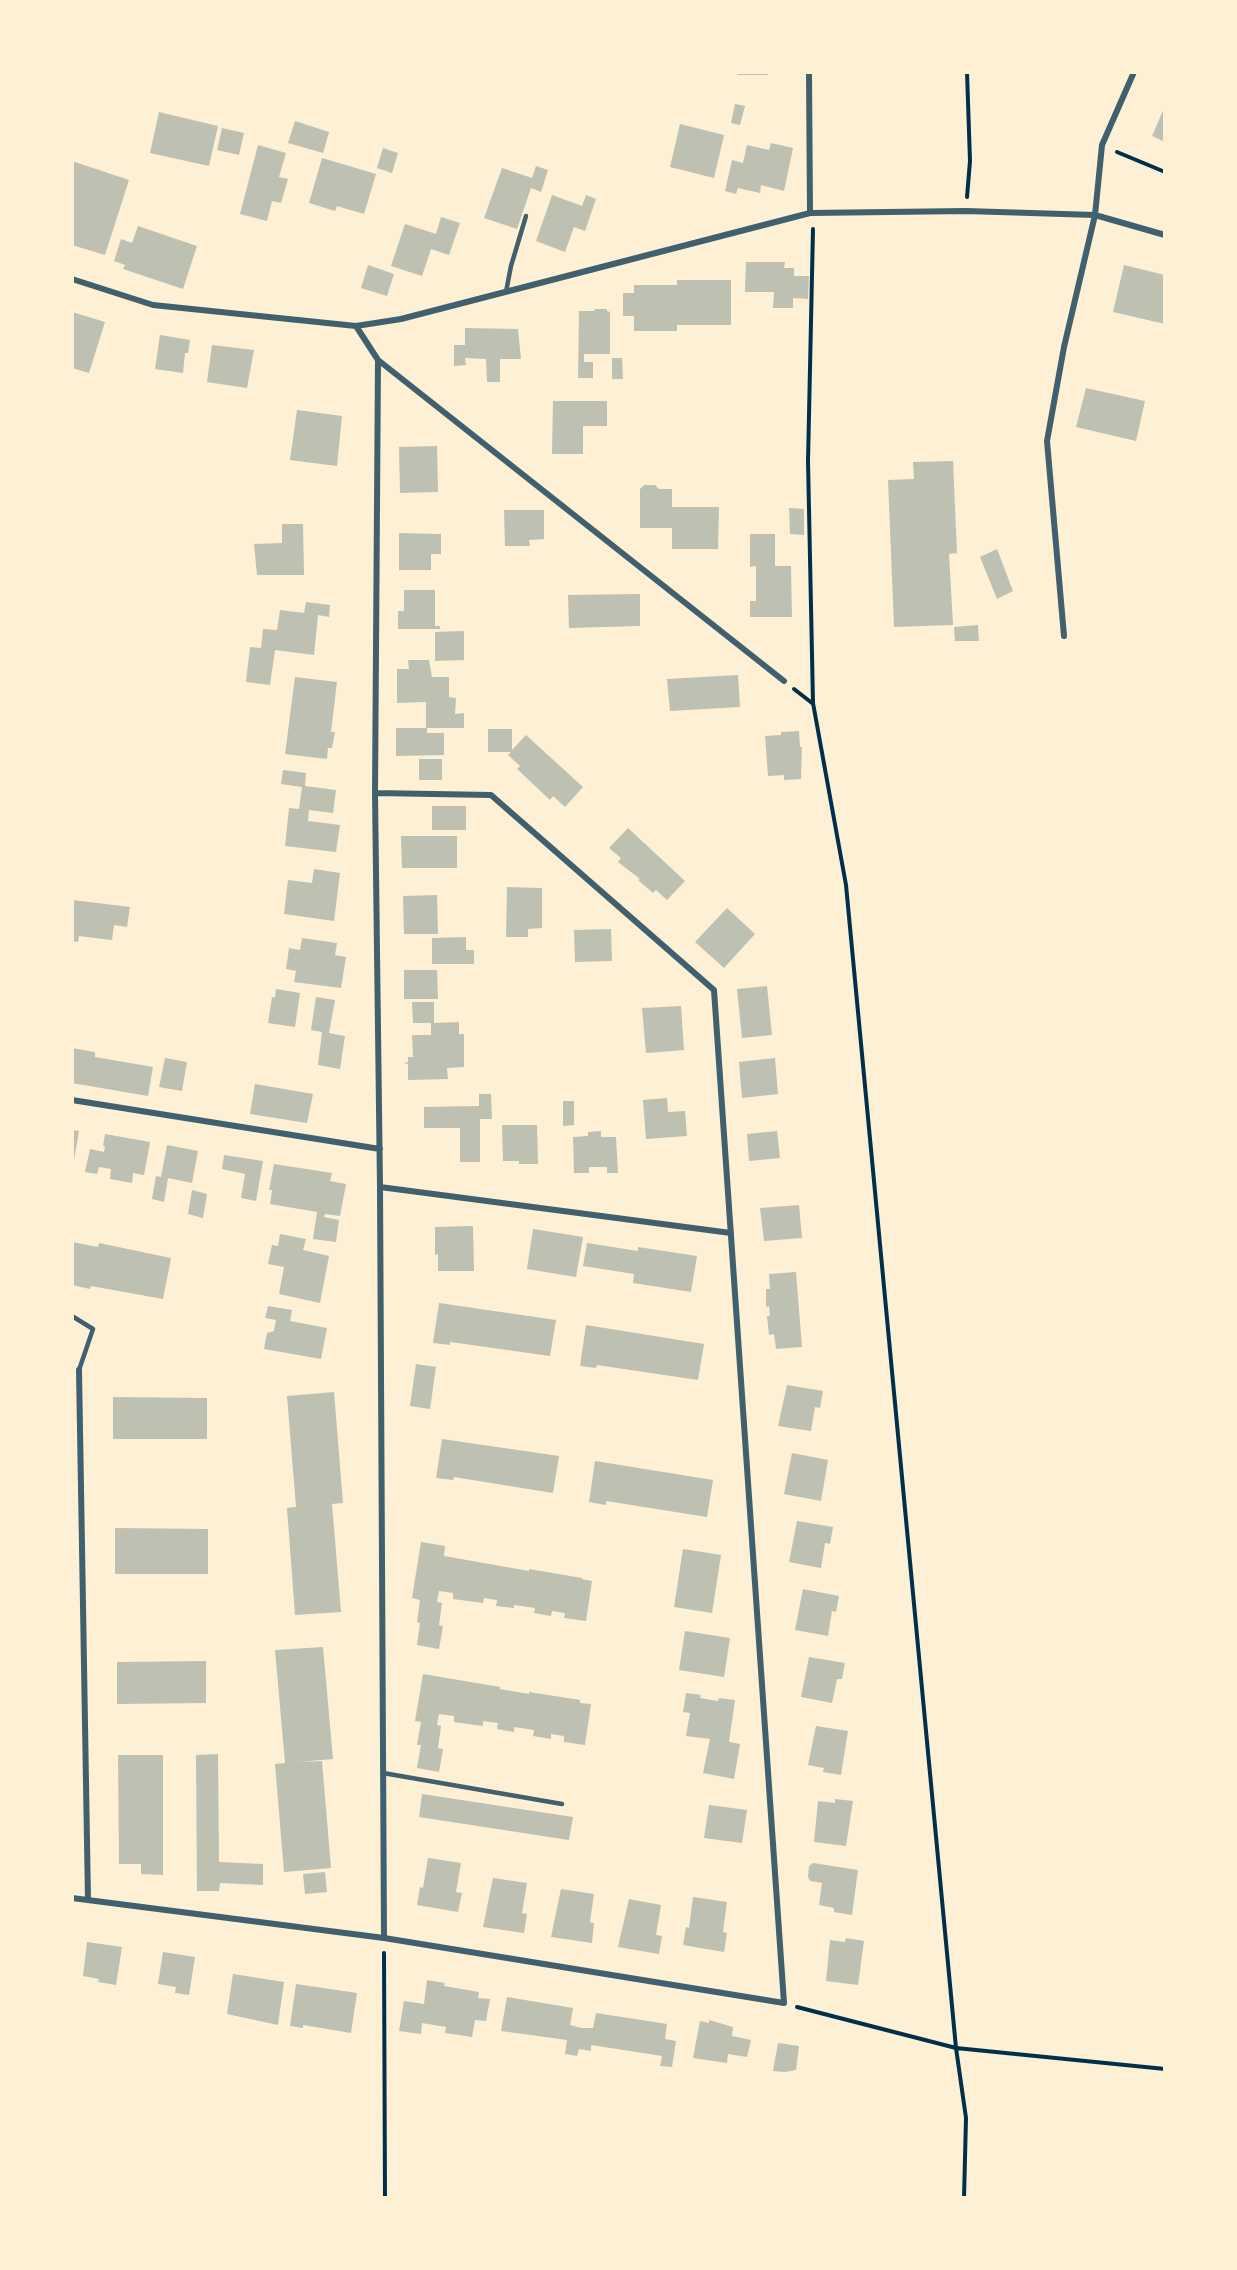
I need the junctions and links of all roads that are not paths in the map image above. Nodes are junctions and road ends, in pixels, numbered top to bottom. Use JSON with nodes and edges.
{"nodes":[{"id":1,"x":809,"y":72,"type":"edge"},
{"id":2,"x":1134,"y":72,"type":"edge"},
{"id":3,"x":810,"y":213,"type":"junction"},
{"id":4,"x":1095,"y":215,"type":"junction"},
{"id":5,"x":526,"y":216,"type":"dead end"},
{"id":6,"x":1165,"y":235,"type":"edge"},
{"id":7,"x":72,"y":279,"type":"edge"},
{"id":8,"x":506,"y":292,"type":"junction"},
{"id":9,"x":356,"y":326,"type":"junction"},
{"id":10,"x":378,"y":360,"type":"junction"},
{"id":11,"x":1064,"y":636,"type":"dead end"},
{"id":12,"x":784,"y":681,"type":"road end"},
{"id":13,"x":375,"y":793,"type":"junction"},
{"id":14,"x":72,"y":1100,"type":"edge"},
{"id":15,"x":380,"y":1149,"type":"junction"},
{"id":16,"x":380,"y":1187,"type":"junction"},
{"id":17,"x":731,"y":1233,"type":"junction"},
{"id":18,"x":72,"y":1316,"type":"edge"},
{"id":19,"x":79,"y":1370,"type":"joint"},
{"id":20,"x":383,"y":1773,"type":"junction"},
{"id":21,"x":561,"y":1804,"type":"dead end"},
{"id":22,"x":72,"y":1898,"type":"edge"},
{"id":23,"x":88,"y":1900,"type":"junction"},
{"id":24,"x":384,"y":1938,"type":"junction"}],
"edges":[{"from":1,"to":3,"type":"street"},
{"from":2,"to":4,"type":"street"},
{"from":3,"to":4,"type":"street"},
{"from":3,"to":8,"type":"street"},
{"from":4,"to":6,"type":"street"},
{"from":4,"to":11,"type":"street"},
{"from":5,"to":8,"type":"lane"},
{"from":7,"to":9,"type":"street"},
{"from":8,"to":9,"type":"street"},
{"from":9,"to":10,"type":"street"},
{"from":10,"to":12,"type":"street"},
{"from":10,"to":13,"type":"street"},
{"from":13,"to":15,"type":"street"},
{"from":13,"to":17,"type":"street"},
{"from":14,"to":15,"type":"street"},
{"from":15,"to":16,"type":"street"},
{"from":16,"to":17,"type":"street"},
{"from":16,"to":20,"type":"street"},
{"from":17,"to":24,"type":"street"},
{"from":18,"to":19,"type":"lane"},
{"from":19,"to":23,"type":"street"},
{"from":20,"to":21,"type":"lane"},
{"from":20,"to":24,"type":"street"},
{"from":22,"to":23,"type":"street"},
{"from":23,"to":24,"type":"street"}]}
